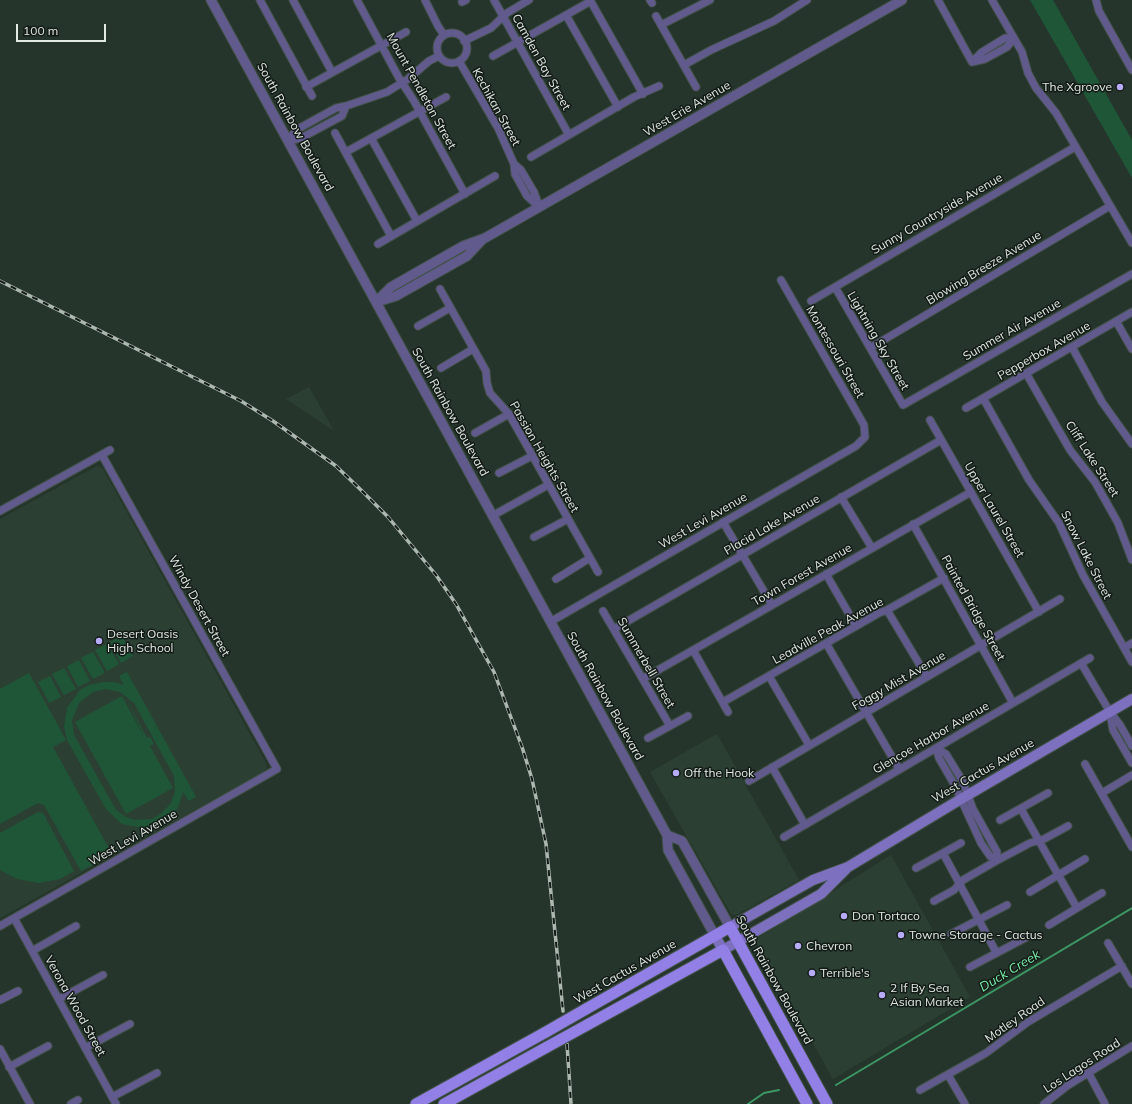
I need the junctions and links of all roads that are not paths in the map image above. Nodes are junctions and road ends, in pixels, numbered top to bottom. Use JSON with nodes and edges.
{"nodes":[{"id":1,"x":211,"y":0,"type":"edge"},
{"id":2,"x":260,"y":0,"type":"edge"},
{"id":3,"x":293,"y":0,"type":"edge"},
{"id":4,"x":358,"y":0,"type":"edge"},
{"id":5,"x":425,"y":0,"type":"edge"},
{"id":6,"x":494,"y":0,"type":"edge"},
{"id":7,"x":529,"y":0,"type":"edge"},
{"id":8,"x":710,"y":0,"type":"edge"},
{"id":9,"x":807,"y":0,"type":"edge"},
{"id":10,"x":902,"y":0,"type":"edge"},
{"id":11,"x":938,"y":0,"type":"edge"},
{"id":12,"x":992,"y":0,"type":"edge"},
{"id":13,"x":1096,"y":0,"type":"edge"},
{"id":14,"x":591,"y":1,"type":"edge"},
{"id":15,"x":566,"y":15,"type":"junction"},
{"id":16,"x":503,"y":16,"type":"junction"},
{"id":17,"x":656,"y":16,"type":"dead end"},
{"id":18,"x":661,"y":25,"type":"junction"},
{"id":19,"x":406,"y":32,"type":"dead end"},
{"id":20,"x":444,"y":35,"type":"junction"},
{"id":21,"x":1014,"y":38,"type":"junction"},
{"id":22,"x":464,"y":41,"type":"junction"},
{"id":23,"x":517,"y":42,"type":"junction"},
{"id":24,"x":382,"y":45,"type":"junction"},
{"id":25,"x":439,"y":56,"type":"junction"},
{"id":26,"x":493,"y":56,"type":"dead end"},
{"id":27,"x":459,"y":61,"type":"junction"},
{"id":28,"x":684,"y":65,"type":"junction"},
{"id":29,"x":1132,"y":70,"type":"edge"},
{"id":30,"x":332,"y":72,"type":"junction"},
{"id":31,"x":402,"y":83,"type":"junction"},
{"id":32,"x":659,"y":86,"type":"dead end"},
{"id":33,"x":306,"y":87,"type":"junction"},
{"id":34,"x":696,"y":87,"type":"dead end"},
{"id":35,"x":643,"y":94,"type":"junction"},
{"id":36,"x":312,"y":96,"type":"dead end"},
{"id":37,"x":446,"y":97,"type":"dead end"},
{"id":38,"x":618,"y":107,"type":"junction"},
{"id":39,"x":420,"y":112,"type":"junction"},
{"id":40,"x":335,"y":133,"type":"dead end"},
{"id":41,"x":569,"y":135,"type":"junction"},
{"id":42,"x":371,"y":138,"type":"junction"},
{"id":43,"x":288,"y":141,"type":"junction"},
{"id":44,"x":1075,"y":147,"type":"junction"},
{"id":45,"x":346,"y":152,"type":"junction"},
{"id":46,"x":531,"y":157,"type":"dead end"},
{"id":47,"x":495,"y":176,"type":"dead end"},
{"id":48,"x":465,"y":194,"type":"junction"},
{"id":49,"x":1110,"y":206,"type":"junction"},
{"id":50,"x":539,"y":207,"type":"junction"},
{"id":51,"x":417,"y":221,"type":"junction"},
{"id":52,"x":391,"y":236,"type":"junction"},
{"id":53,"x":1132,"y":243,"type":"edge"},
{"id":54,"x":378,"y":244,"type":"dead end"},
{"id":55,"x":1132,"y":274,"type":"edge"},
{"id":56,"x":781,"y":280,"type":"dead end"},
{"id":57,"x":835,"y":287,"type":"junction"},
{"id":58,"x":440,"y":289,"type":"dead end"},
{"id":59,"x":810,"y":301,"type":"dead end"},
{"id":60,"x":376,"y":302,"type":"junction"},
{"id":61,"x":450,"y":308,"type":"junction"},
{"id":62,"x":1132,"y":312,"type":"edge"},
{"id":63,"x":1116,"y":321,"type":"junction"},
{"id":64,"x":418,"y":326,"type":"dead end"},
{"id":65,"x":1072,"y":347,"type":"junction"},
{"id":66,"x":870,"y":348,"type":"junction"},
{"id":67,"x":473,"y":349,"type":"junction"},
{"id":68,"x":1132,"y":349,"type":"edge"},
{"id":69,"x":442,"y":368,"type":"dead end"},
{"id":70,"x":1026,"y":374,"type":"junction"},
{"id":71,"x":982,"y":398,"type":"junction"},
{"id":72,"x":903,"y":406,"type":"joint"},
{"id":73,"x":966,"y":408,"type":"dead end"},
{"id":74,"x":509,"y":414,"type":"junction"},
{"id":75,"x":930,"y":420,"type":"dead end"},
{"id":76,"x":476,"y":433,"type":"dead end"},
{"id":77,"x":865,"y":437,"type":"joint"},
{"id":78,"x":941,"y":440,"type":"junction"},
{"id":79,"x":1132,"y":444,"type":"edge"},
{"id":80,"x":110,"y":450,"type":"dead end"},
{"id":81,"x":102,"y":455,"type":"junction"},
{"id":82,"x":532,"y":456,"type":"junction"},
{"id":83,"x":500,"y":473,"type":"dead end"},
{"id":84,"x":548,"y":485,"type":"junction"},
{"id":85,"x":971,"y":492,"type":"junction"},
{"id":86,"x":842,"y":497,"type":"junction"},
{"id":87,"x":0,"y":510,"type":"edge"},
{"id":88,"x":492,"y":516,"type":"junction"},
{"id":89,"x":568,"y":519,"type":"junction"},
{"id":90,"x":723,"y":522,"type":"junction"},
{"id":91,"x":914,"y":524,"type":"junction"},
{"id":92,"x":534,"y":537,"type":"dead end"},
{"id":93,"x":872,"y":548,"type":"junction"},
{"id":94,"x":742,"y":555,"type":"junction"},
{"id":95,"x":590,"y":558,"type":"junction"},
{"id":96,"x":1132,"y":560,"type":"edge"},
{"id":97,"x":598,"y":572,"type":"dead end"},
{"id":98,"x":826,"y":574,"type":"junction"},
{"id":99,"x":944,"y":578,"type":"junction"},
{"id":100,"x":556,"y":579,"type":"dead end"},
{"id":101,"x":1060,"y":599,"type":"dead end"},
{"id":102,"x":772,"y":605,"type":"junction"},
{"id":103,"x":887,"y":610,"type":"junction"},
{"id":104,"x":603,"y":611,"type":"dead end"},
{"id":105,"x":1038,"y":612,"type":"junction"},
{"id":106,"x":550,"y":622,"type":"junction"},
{"id":107,"x":856,"y":626,"type":"junction"},
{"id":108,"x":614,"y":629,"type":"junction"},
{"id":109,"x":826,"y":643,"type":"junction"},
{"id":110,"x":1132,"y":643,"type":"edge"},
{"id":111,"x":981,"y":646,"type":"junction"},
{"id":112,"x":1124,"y":648,"type":"junction"},
{"id":113,"x":693,"y":650,"type":"junction"},
{"id":114,"x":1090,"y":658,"type":"dead end"},
{"id":115,"x":1132,"y":662,"type":"edge"},
{"id":116,"x":1081,"y":663,"type":"junction"},
{"id":117,"x":769,"y":676,"type":"junction"},
{"id":118,"x":927,"y":677,"type":"junction"},
{"id":119,"x":644,"y":678,"type":"junction"},
{"id":120,"x":1132,"y":699,"type":"edge"},
{"id":121,"x":722,"y":702,"type":"junction"},
{"id":122,"x":1013,"y":703,"type":"junction"},
{"id":123,"x":728,"y":712,"type":"dead end"},
{"id":124,"x":1110,"y":712,"type":"junction"},
{"id":125,"x":866,"y":713,"type":"junction"},
{"id":126,"x":688,"y":716,"type":"dead end"},
{"id":127,"x":670,"y":726,"type":"junction"},
{"id":128,"x":648,"y":738,"type":"dead end"},
{"id":129,"x":809,"y":745,"type":"junction"},
{"id":130,"x":1132,"y":746,"type":"edge"},
{"id":131,"x":936,"y":748,"type":"junction"},
{"id":132,"x":1132,"y":763,"type":"edge"},
{"id":133,"x":1085,"y":764,"type":"dead end"},
{"id":134,"x":772,"y":767,"type":"junction"},
{"id":135,"x":277,"y":768,"type":"joint"},
{"id":136,"x":899,"y":770,"type":"junction"},
{"id":137,"x":1132,"y":775,"type":"edge"},
{"id":138,"x":749,"y":781,"type":"dead end"},
{"id":139,"x":1048,"y":793,"type":"dead end"},
{"id":140,"x":1102,"y":793,"type":"junction"},
{"id":141,"x":964,"y":797,"type":"junction"},
{"id":142,"x":1021,"y":809,"type":"junction"},
{"id":143,"x":1000,"y":820,"type":"dead end"},
{"id":144,"x":805,"y":825,"type":"junction"},
{"id":145,"x":1068,"y":826,"type":"dead end"},
{"id":146,"x":667,"y":835,"type":"junction"},
{"id":147,"x":784,"y":837,"type":"dead end"},
{"id":148,"x":1039,"y":840,"type":"junction"},
{"id":149,"x":961,"y":843,"type":"dead end"},
{"id":150,"x":1132,"y":847,"type":"edge"},
{"id":151,"x":943,"y":853,"type":"junction"},
{"id":152,"x":1085,"y":859,"type":"dead end"},
{"id":153,"x":996,"y":861,"type":"junction"},
{"id":154,"x":848,"y":867,"type":"junction"},
{"id":155,"x":916,"y":868,"type":"dead end"},
{"id":156,"x":1058,"y":875,"type":"junction"},
{"id":157,"x":959,"y":884,"type":"junction"},
{"id":158,"x":1030,"y":892,"type":"dead end"},
{"id":159,"x":1102,"y":893,"type":"dead end"},
{"id":160,"x":934,"y":901,"type":"dead end"},
{"id":161,"x":1007,"y":905,"type":"dead end"},
{"id":162,"x":1077,"y":908,"type":"junction"},
{"id":163,"x":14,"y":918,"type":"junction"},
{"id":164,"x":978,"y":920,"type":"junction"},
{"id":165,"x":1049,"y":925,"type":"dead end"},
{"id":166,"x":0,"y":926,"type":"edge"},
{"id":167,"x":76,"y":926,"type":"dead end"},
{"id":168,"x":730,"y":927,"type":"junction"},
{"id":169,"x":951,"y":934,"type":"dead end"},
{"id":170,"x":715,"y":936,"type":"junction"},
{"id":171,"x":1029,"y":936,"type":"dead end"},
{"id":172,"x":738,"y":942,"type":"junction"},
{"id":173,"x":1108,"y":943,"type":"dead end"},
{"id":174,"x":723,"y":950,"type":"junction"},
{"id":175,"x":32,"y":951,"type":"junction"},
{"id":176,"x":996,"y":952,"type":"junction"},
{"id":177,"x":1122,"y":966,"type":"junction"},
{"id":178,"x":970,"y":967,"type":"dead end"},
{"id":179,"x":103,"y":975,"type":"dead end"},
{"id":180,"x":1132,"y":984,"type":"edge"},
{"id":181,"x":18,"y":991,"type":"dead end"},
{"id":182,"x":59,"y":999,"type":"junction"},
{"id":183,"x":0,"y":1000,"type":"edge"},
{"id":184,"x":130,"y":1024,"type":"dead end"},
{"id":185,"x":48,"y":1046,"type":"dead end"},
{"id":186,"x":1132,"y":1046,"type":"edge"},
{"id":187,"x":86,"y":1048,"type":"junction"},
{"id":188,"x":0,"y":1049,"type":"edge"},
{"id":189,"x":9,"y":1067,"type":"junction"},
{"id":190,"x":1088,"y":1072,"type":"junction"},
{"id":191,"x":157,"y":1073,"type":"dead end"},
{"id":192,"x":948,"y":1075,"type":"junction"},
{"id":193,"x":920,"y":1090,"type":"dead end"},
{"id":194,"x":112,"y":1097,"type":"junction"},
{"id":195,"x":30,"y":1104,"type":"edge"},
{"id":196,"x":116,"y":1104,"type":"edge"},
{"id":197,"x":416,"y":1104,"type":"edge"},
{"id":198,"x":444,"y":1104,"type":"edge"},
{"id":199,"x":807,"y":1104,"type":"edge"},
{"id":200,"x":827,"y":1104,"type":"edge"},
{"id":201,"x":965,"y":1104,"type":"edge"},
{"id":202,"x":1044,"y":1104,"type":"edge"},
{"id":203,"x":1105,"y":1104,"type":"edge"}],
"edges":[{"from":1,"to":43,"type":"street","name":"South Rainbow Boulevard"},
{"from":2,"to":33,"type":"street"},
{"from":3,"to":30,"type":"street"},
{"from":4,"to":24,"type":"street","name":"Mount Pendleton Street"},
{"from":5,"to":20,"type":"street"},
{"from":6,"to":16,"type":"street","name":"Camden Bay Street"},
{"from":7,"to":16,"type":"street"},
{"from":8,"to":18,"type":"street"},
{"from":9,"to":28,"type":"street"},
{"from":10,"to":50,"type":"street","name":"West Erie Avenue"},
{"from":11,"to":21,"type":"street"},
{"from":12,"to":21,"type":"street"},
{"from":13,"to":29,"type":"street"},
{"from":14,"to":15,"type":"street"},
{"from":14,"to":35,"type":"street"},
{"from":15,"to":23,"type":"street"},
{"from":15,"to":38,"type":"street"},
{"from":16,"to":22,"type":"street"},
{"from":16,"to":23,"type":"street","name":"Camden Bay Street"},
{"from":17,"to":18,"type":"street"},
{"from":18,"to":28,"type":"street"},
{"from":19,"to":24,"type":"street"},
{"from":20,"to":22,"type":"street"},
{"from":20,"to":25,"type":"street"},
{"from":21,"to":44,"type":"street"},
{"from":22,"to":27,"type":"street"},
{"from":23,"to":26,"type":"street"},
{"from":23,"to":41,"type":"street","name":"Camden Bay Street"},
{"from":24,"to":30,"type":"street"},
{"from":24,"to":31,"type":"street","name":"Mount Pendleton Street"},
{"from":25,"to":27,"type":"street"},
{"from":25,"to":31,"type":"street"},
{"from":27,"to":50,"type":"street","name":"Kechikan Street"},
{"from":28,"to":34,"type":"street"},
{"from":30,"to":33,"type":"street"},
{"from":31,"to":39,"type":"street","name":"Mount Pendleton Street"},
{"from":31,"to":43,"type":"street"},
{"from":32,"to":35,"type":"street"},
{"from":33,"to":36,"type":"street"},
{"from":35,"to":38,"type":"street"},
{"from":37,"to":39,"type":"street"},
{"from":38,"to":41,"type":"street"},
{"from":39,"to":42,"type":"street"},
{"from":39,"to":48,"type":"street","name":"Mount Pendleton Street"},
{"from":40,"to":45,"type":"street"},
{"from":41,"to":46,"type":"street"},
{"from":42,"to":45,"type":"street"},
{"from":42,"to":51,"type":"street"},
{"from":43,"to":60,"type":"street","name":"South Rainbow Boulevard"},
{"from":44,"to":49,"type":"street"},
{"from":44,"to":57,"type":"street","name":"Sunny Countryside Avenue"},
{"from":45,"to":52,"type":"street"},
{"from":47,"to":48,"type":"street"},
{"from":48,"to":51,"type":"street"},
{"from":49,"to":53,"type":"street"},
{"from":49,"to":66,"type":"street","name":"Blowing Breeze Avenue"},
{"from":50,"to":60,"type":"street","name":"West Erie Avenue"},
{"from":51,"to":52,"type":"street"},
{"from":52,"to":54,"type":"street"},
{"from":55,"to":72,"type":"street","name":"Summer Air Avenue"},
{"from":56,"to":77,"type":"street","name":"Montessouri Street"},
{"from":57,"to":59,"type":"street","name":"Sunny Countryside Avenue"},
{"from":57,"to":66,"type":"street","name":"Lightning Sky Street"},
{"from":58,"to":61,"type":"street","name":"Passion Heights Street"},
{"from":60,"to":88,"type":"street","name":"South Rainbow Boulevard"},
{"from":61,"to":64,"type":"street"},
{"from":61,"to":67,"type":"street","name":"Passion Heights Street"},
{"from":62,"to":63,"type":"street","name":"Pepperbox Avenue"},
{"from":63,"to":65,"type":"street","name":"Pepperbox Avenue"},
{"from":63,"to":68,"type":"street"},
{"from":65,"to":70,"type":"street","name":"Pepperbox Avenue"},
{"from":65,"to":79,"type":"street"},
{"from":66,"to":72,"type":"street","name":"Lightning Sky Street"},
{"from":67,"to":69,"type":"street"},
{"from":67,"to":74,"type":"street","name":"Passion Heights Street"},
{"from":70,"to":71,"type":"street","name":"Pepperbox Avenue"},
{"from":70,"to":96,"type":"street","name":"Cliff Lake Street"},
{"from":71,"to":73,"type":"street","name":"Pepperbox Avenue"},
{"from":71,"to":112,"type":"street","name":"Snow Lake Street"},
{"from":74,"to":76,"type":"street"},
{"from":74,"to":82,"type":"street","name":"Passion Heights Street"},
{"from":75,"to":78,"type":"street","name":"Upper Laurel Street"},
{"from":77,"to":90,"type":"street","name":"West Levi Avenue"},
{"from":78,"to":85,"type":"street","name":"Upper Laurel Street"},
{"from":78,"to":86,"type":"street","name":"Placid Lake Avenue"},
{"from":80,"to":81,"type":"street"},
{"from":81,"to":87,"type":"street"},
{"from":81,"to":135,"type":"street","name":"Windy Desert Street"},
{"from":82,"to":83,"type":"street"},
{"from":82,"to":84,"type":"street","name":"Passion Heights Street"},
{"from":84,"to":88,"type":"street"},
{"from":84,"to":89,"type":"street","name":"Passion Heights Street"},
{"from":85,"to":91,"type":"street","name":"Town Forest Avenue"},
{"from":85,"to":105,"type":"street","name":"Upper Laurel Street"},
{"from":86,"to":93,"type":"street"},
{"from":86,"to":94,"type":"street","name":"Placid Lake Avenue"},
{"from":88,"to":106,"type":"street","name":"South Rainbow Boulevard"},
{"from":89,"to":92,"type":"street"},
{"from":89,"to":95,"type":"street","name":"Passion Heights Street"},
{"from":90,"to":94,"type":"street"},
{"from":90,"to":106,"type":"street","name":"West Levi Avenue"},
{"from":91,"to":93,"type":"street","name":"Town Forest Avenue"},
{"from":91,"to":99,"type":"street","name":"Painted Bridge Street"},
{"from":93,"to":98,"type":"street","name":"Town Forest Avenue"},
{"from":94,"to":102,"type":"street"},
{"from":94,"to":108,"type":"street","name":"Placid Lake Avenue"},
{"from":95,"to":97,"type":"street","name":"Passion Heights Street"},
{"from":95,"to":100,"type":"street"},
{"from":98,"to":102,"type":"street","name":"Town Forest Avenue"},
{"from":98,"to":107,"type":"street"},
{"from":99,"to":103,"type":"street","name":"Leadville Peak Avenue"},
{"from":99,"to":111,"type":"street","name":"Painted Bridge Street"},
{"from":101,"to":105,"type":"street","name":"Foggy Mist Avenue"},
{"from":102,"to":113,"type":"street","name":"Town Forest Avenue"},
{"from":103,"to":107,"type":"street","name":"Leadville Peak Avenue"},
{"from":103,"to":118,"type":"street"},
{"from":104,"to":108,"type":"street","name":"Summerbell Street"},
{"from":105,"to":111,"type":"street","name":"Foggy Mist Avenue"},
{"from":106,"to":146,"type":"street","name":"South Rainbow Boulevard"},
{"from":107,"to":109,"type":"street","name":"Leadville Peak Avenue"},
{"from":108,"to":119,"type":"street","name":"Summerbell Street"},
{"from":109,"to":117,"type":"street","name":"Leadville Peak Avenue"},
{"from":109,"to":125,"type":"street"},
{"from":110,"to":112,"type":"street"},
{"from":111,"to":118,"type":"street","name":"Foggy Mist Avenue"},
{"from":111,"to":122,"type":"street","name":"Painted Bridge Street"},
{"from":112,"to":115,"type":"street","name":"Snow Lake Street"},
{"from":113,"to":119,"type":"street","name":"Town Forest Avenue"},
{"from":113,"to":121,"type":"street"},
{"from":114,"to":116,"type":"street","name":"Glencoe Harbor Avenue"},
{"from":116,"to":122,"type":"street","name":"Glencoe Harbor Avenue"},
{"from":116,"to":124,"type":"street"},
{"from":117,"to":121,"type":"street","name":"Leadville Peak Avenue"},
{"from":117,"to":129,"type":"street"},
{"from":118,"to":125,"type":"street","name":"Foggy Mist Avenue"},
{"from":119,"to":127,"type":"street","name":"Summerbell Street"},
{"from":120,"to":124,"type":"main road","name":"West Cactus Avenue"},
{"from":121,"to":123,"type":"street"},
{"from":122,"to":131,"type":"street","name":"Glencoe Harbor Avenue"},
{"from":124,"to":130,"type":"street"},
{"from":124,"to":132,"type":"street"},
{"from":124,"to":141,"type":"main road","name":"West Cactus Avenue"},
{"from":125,"to":129,"type":"street","name":"Foggy Mist Avenue"},
{"from":125,"to":136,"type":"street"},
{"from":126,"to":127,"type":"street"},
{"from":127,"to":128,"type":"street"},
{"from":129,"to":134,"type":"street","name":"Foggy Mist Avenue"},
{"from":131,"to":136,"type":"street","name":"Glencoe Harbor Avenue"},
{"from":131,"to":141,"type":"street"},
{"from":133,"to":140,"type":"street"},
{"from":134,"to":138,"type":"street","name":"Foggy Mist Avenue"},
{"from":134,"to":144,"type":"street"},
{"from":135,"to":163,"type":"street","name":"West Levi Avenue"},
{"from":136,"to":144,"type":"street","name":"Glencoe Harbor Avenue"},
{"from":137,"to":140,"type":"street"},
{"from":139,"to":142,"type":"street"},
{"from":140,"to":150,"type":"street"},
{"from":141,"to":153,"type":"street"},
{"from":141,"to":154,"type":"main road","name":"West Cactus Avenue"},
{"from":142,"to":143,"type":"street"},
{"from":142,"to":148,"type":"street"},
{"from":144,"to":147,"type":"street","name":"Glencoe Harbor Avenue"},
{"from":145,"to":148,"type":"street"},
{"from":146,"to":168,"type":"street","name":"South Rainbow Boulevard"},
{"from":146,"to":170,"type":"street","name":"South Rainbow Boulevard"},
{"from":148,"to":153,"type":"street"},
{"from":148,"to":156,"type":"street"},
{"from":149,"to":151,"type":"street"},
{"from":151,"to":155,"type":"street"},
{"from":151,"to":157,"type":"street"},
{"from":152,"to":156,"type":"street"},
{"from":153,"to":157,"type":"street"},
{"from":154,"to":168,"type":"main road","name":"West Cactus Avenue"},
{"from":154,"to":172,"type":"main road","name":"West Cactus Avenue"},
{"from":156,"to":158,"type":"street"},
{"from":156,"to":162,"type":"street"},
{"from":157,"to":160,"type":"street"},
{"from":157,"to":164,"type":"street"},
{"from":159,"to":162,"type":"street"},
{"from":161,"to":164,"type":"street"},
{"from":162,"to":165,"type":"street"},
{"from":163,"to":166,"type":"street","name":"West Levi Avenue"},
{"from":163,"to":175,"type":"street","name":"Verona Wood Street"},
{"from":164,"to":169,"type":"street"},
{"from":164,"to":176,"type":"street"},
{"from":167,"to":175,"type":"street"},
{"from":168,"to":170,"type":"main road","name":"West Cactus Avenue"},
{"from":168,"to":172,"type":"main road","name":"South Rainbow Boulevard"},
{"from":170,"to":174,"type":"main road","name":"South Rainbow Boulevard"},
{"from":170,"to":197,"type":"main road","name":"West Cactus Avenue","bridge":true},
{"from":171,"to":176,"type":"street"},
{"from":172,"to":174,"type":"main road","name":"West Cactus Avenue"},
{"from":172,"to":200,"type":"main road","name":"South Rainbow Boulevard"},
{"from":173,"to":177,"type":"street"},
{"from":174,"to":198,"type":"main road","name":"West Cactus Avenue","bridge":true},
{"from":174,"to":199,"type":"main road","name":"South Rainbow Boulevard"},
{"from":175,"to":182,"type":"street","name":"Verona Wood Street"},
{"from":176,"to":178,"type":"street"},
{"from":177,"to":180,"type":"street"},
{"from":177,"to":192,"type":"street","name":"Motley Road"},
{"from":179,"to":182,"type":"street"},
{"from":181,"to":183,"type":"street"},
{"from":182,"to":187,"type":"street","name":"Verona Wood Street"},
{"from":184,"to":187,"type":"street"},
{"from":185,"to":189,"type":"street"},
{"from":186,"to":190,"type":"street","name":"Los Lagos Road"},
{"from":187,"to":194,"type":"street","name":"Verona Wood Street"},
{"from":188,"to":189,"type":"street"},
{"from":189,"to":195,"type":"street"},
{"from":190,"to":202,"type":"street","name":"Los Lagos Road"},
{"from":190,"to":203,"type":"street"},
{"from":191,"to":194,"type":"street"},
{"from":192,"to":193,"type":"street","name":"Motley Road"},
{"from":192,"to":201,"type":"street"},
{"from":194,"to":196,"type":"street","name":"Verona Wood Street"}]}
